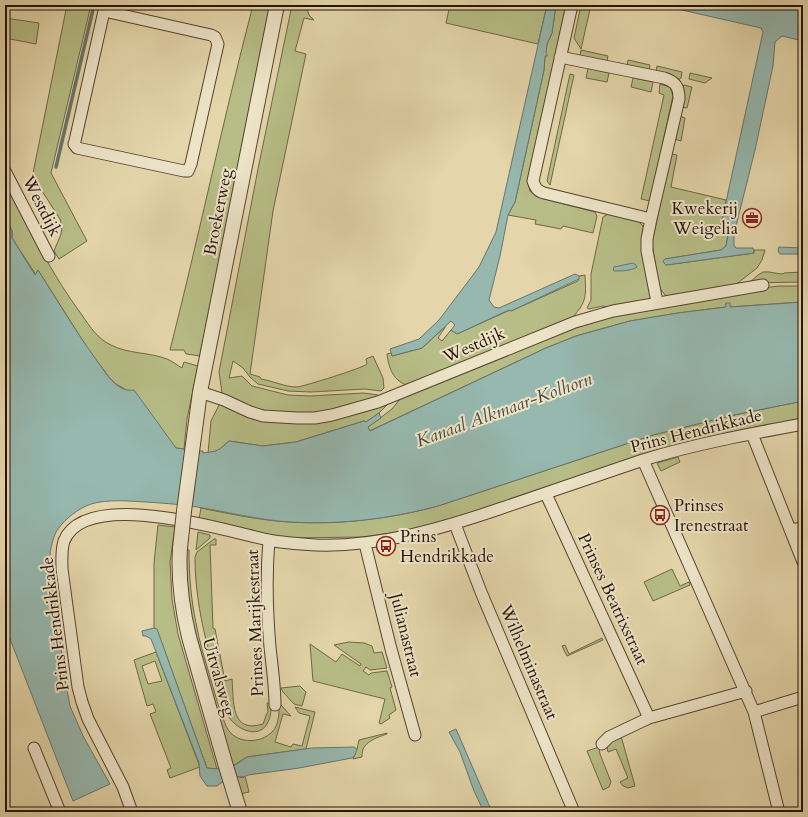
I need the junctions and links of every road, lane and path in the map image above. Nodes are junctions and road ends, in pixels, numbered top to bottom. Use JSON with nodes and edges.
{"nodes":[{"id":1,"x":277,"y":5,"type":"edge"},
{"id":2,"x":572,"y":5,"type":"edge"},
{"id":3,"x":105,"y":8,"type":"edge"},
{"id":4,"x":560,"y":57,"type":"junction"},
{"id":5,"x":5,"y":171,"type":"edge"},
{"id":6,"x":651,"y":219,"type":"junction"},
{"id":7,"x":49,"y":256,"type":"dead end"},
{"id":8,"x":763,"y":285,"type":"dead end"},
{"id":9,"x":657,"y":302,"type":"junction"},
{"id":10,"x":200,"y":392,"type":"junction"},
{"id":11,"x":803,"y":424,"type":"edge"},
{"id":12,"x":752,"y":434,"type":"junction"},
{"id":13,"x":643,"y":460,"type":"junction"},
{"id":14,"x":546,"y":494,"type":"junction"},
{"id":15,"x":184,"y":511,"type":"joint"},
{"id":16,"x":455,"y":524,"type":"junction"},
{"id":17,"x":803,"y":528,"type":"edge"},
{"id":18,"x":790,"y":530,"type":"junction"},
{"id":19,"x":269,"y":540,"type":"junction"},
{"id":20,"x":366,"y":544,"type":"junction"},
{"id":21,"x":803,"y":562,"type":"edge"},
{"id":22,"x":746,"y":691,"type":"junction"},
{"id":23,"x":803,"y":697,"type":"edge"},
{"id":24,"x":275,"y":705,"type":"dead end"},
{"id":25,"x":754,"y":712,"type":"junction"},
{"id":26,"x":649,"y":718,"type":"junction"},
{"id":27,"x":415,"y":735,"type":"dead end"},
{"id":28,"x":602,"y":744,"type":"dead end"},
{"id":29,"x":34,"y":748,"type":"dead end"},
{"id":30,"x":60,"y":812,"type":"edge"},
{"id":31,"x":132,"y":812,"type":"edge"},
{"id":32,"x":240,"y":812,"type":"edge"},
{"id":33,"x":574,"y":812,"type":"edge"},
{"id":34,"x":779,"y":812,"type":"edge"}],
"edges":[{"from":1,"to":10,"type":"street","name":"Broekerweg"},
{"from":2,"to":4,"type":"street"},
{"from":3,"to":3,"type":"street"},
{"from":4,"to":6,"type":"street"},
{"from":4,"to":6,"type":"street"},
{"from":5,"to":7,"type":"street","name":"Westdijk"},
{"from":6,"to":9,"type":"street"},
{"from":8,"to":9,"type":"street","name":"Westdijk"},
{"from":9,"to":10,"type":"street","name":"Westdijk"},
{"from":10,"to":15,"type":"street","name":"Broekerweg"},
{"from":11,"to":12,"type":"street","name":"Prins Hendrikkade"},
{"from":12,"to":13,"type":"street","name":"Prins Hendrikkade"},
{"from":12,"to":18,"type":"street"},
{"from":13,"to":14,"type":"street","name":"Prins Hendrikkade"},
{"from":13,"to":22,"type":"street"},
{"from":14,"to":16,"type":"street","name":"Prins Hendrikkade"},
{"from":14,"to":26,"type":"street","name":"Prinses Beatrixstraat"},
{"from":15,"to":32,"type":"street","name":"Uitvalsweg","bridge":true},
{"from":16,"to":20,"type":"street","name":"Prins Hendrikkade"},
{"from":16,"to":33,"type":"street","name":"Wilhelminastraat"},
{"from":17,"to":18,"type":"street"},
{"from":18,"to":21,"type":"street"},
{"from":19,"to":20,"type":"street","name":"Prins Hendrikkade"},
{"from":19,"to":24,"type":"street","name":"Prinses Marijkestraat"},
{"from":19,"to":31,"type":"street","name":"Prins Hendrikkade"},
{"from":20,"to":27,"type":"street","name":"Julianastraat"},
{"from":22,"to":25,"type":"street"},
{"from":22,"to":26,"type":"street"},
{"from":23,"to":25,"type":"street"},
{"from":25,"to":34,"type":"street"},
{"from":26,"to":28,"type":"street"},
{"from":29,"to":30,"type":"street"}]}
